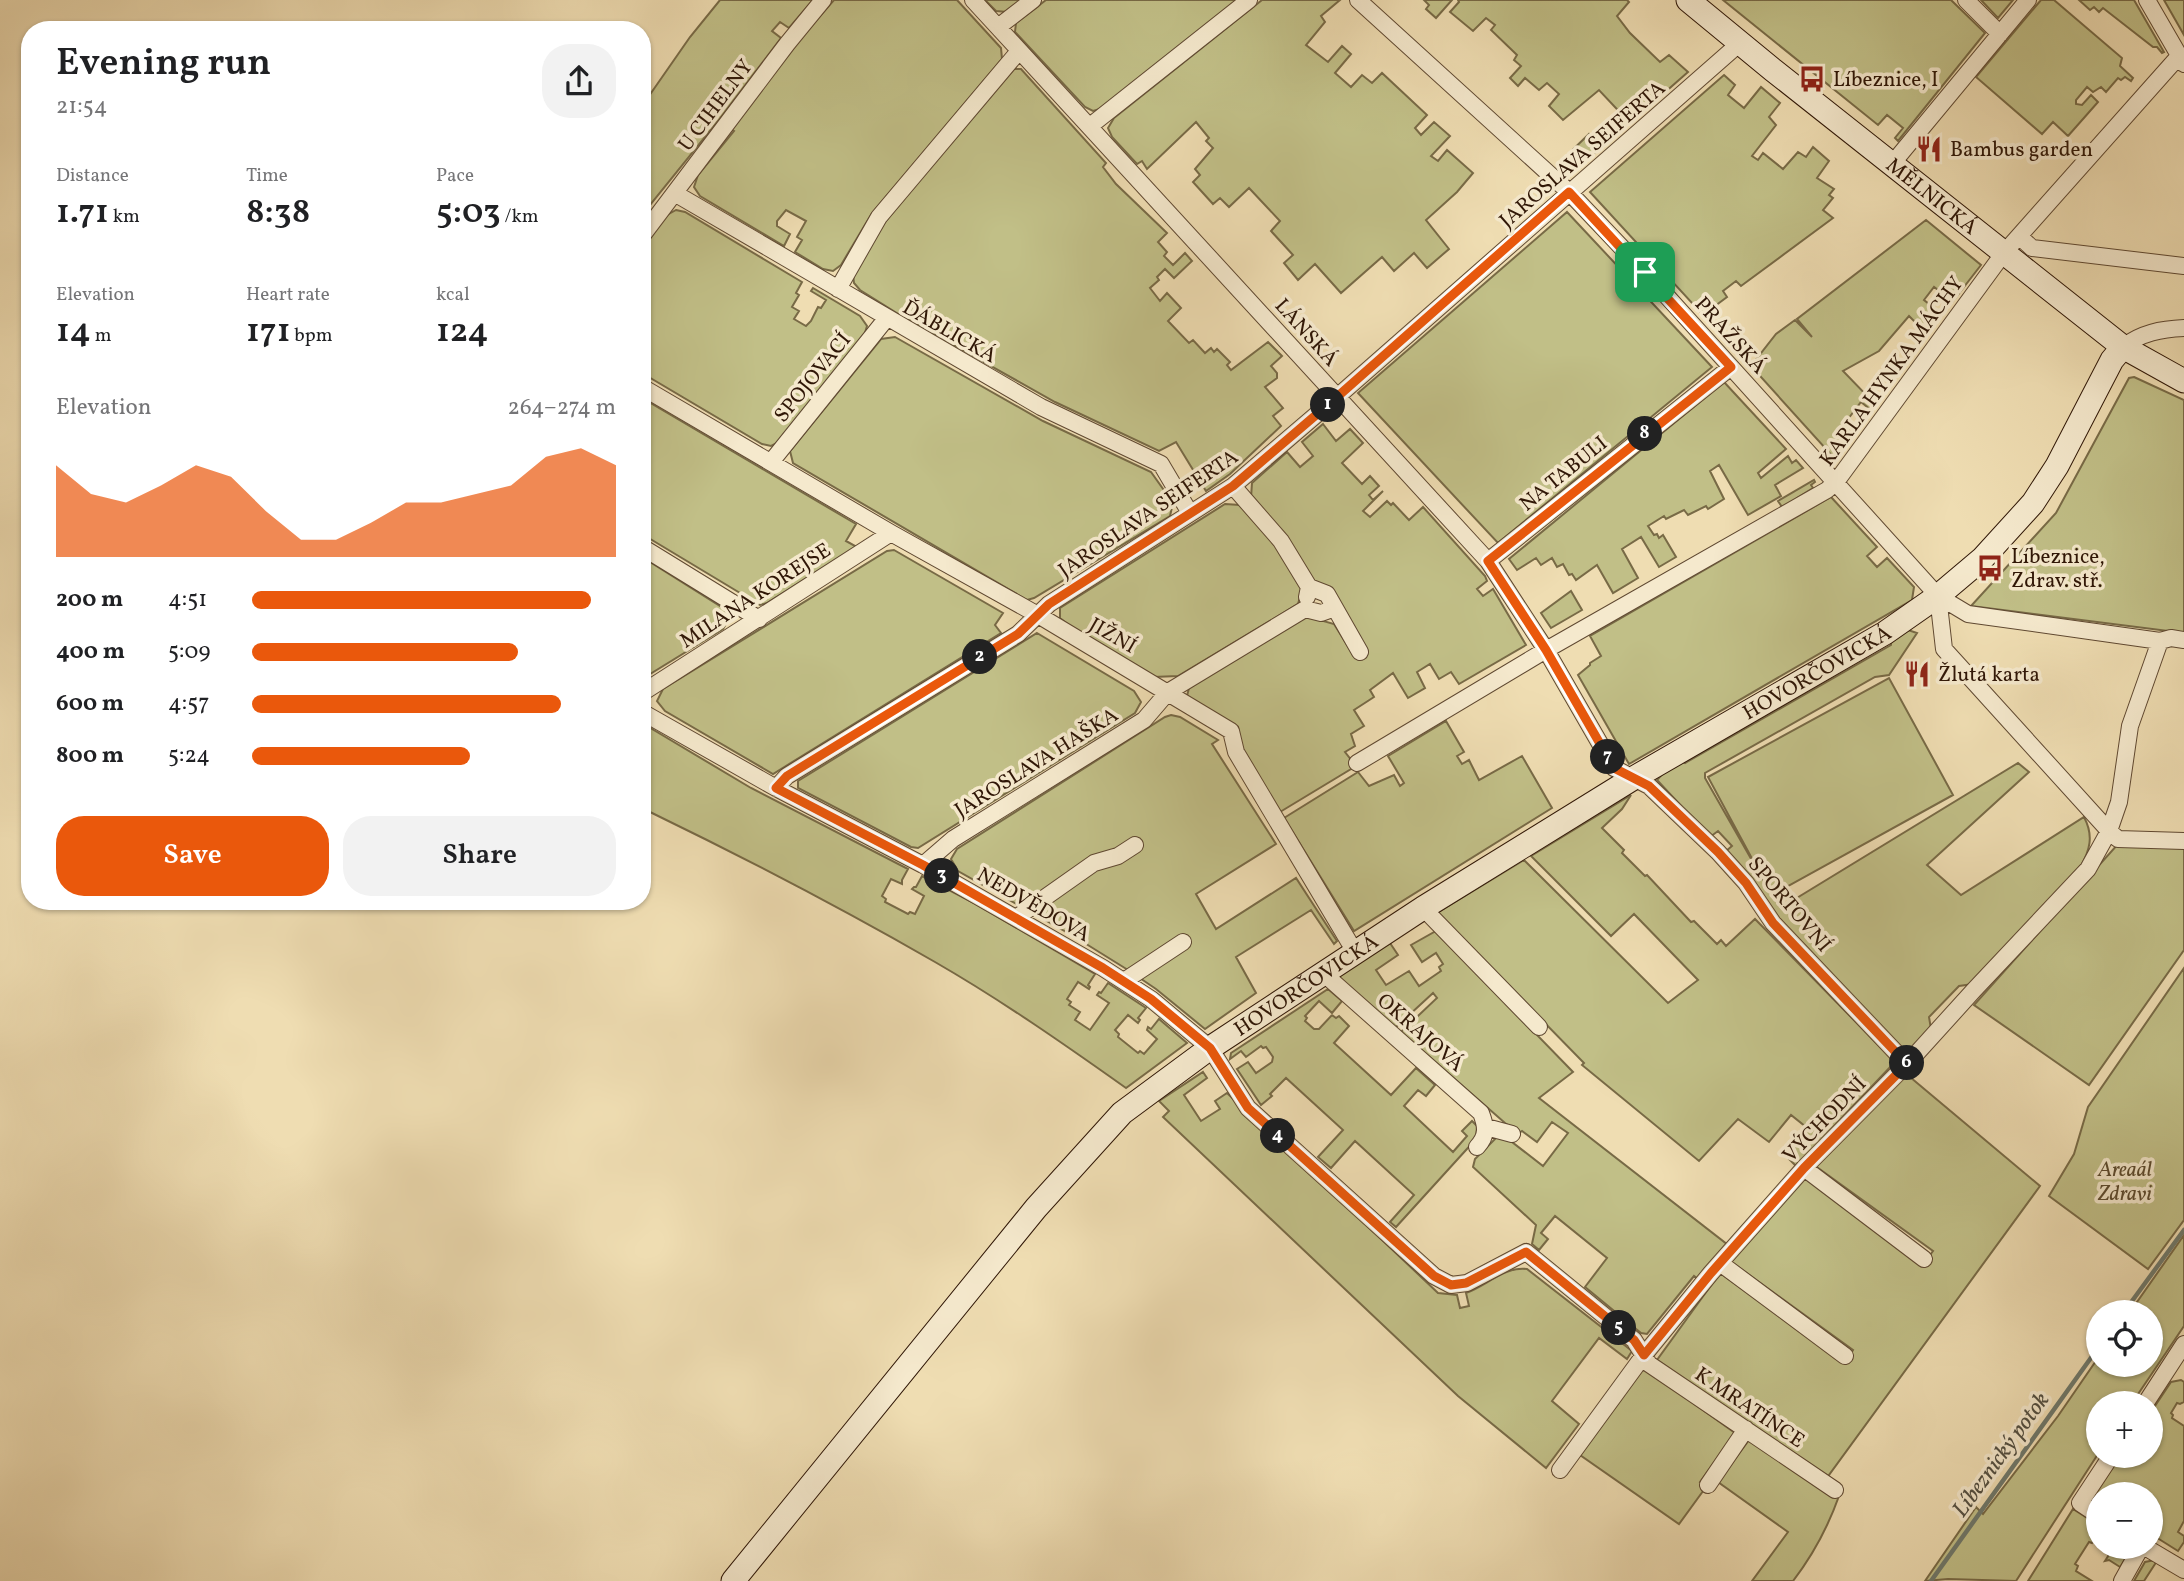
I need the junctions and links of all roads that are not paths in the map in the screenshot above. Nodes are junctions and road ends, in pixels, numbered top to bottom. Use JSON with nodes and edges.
{"nodes":[{"id":1,"x":823,"y":0,"type":"edge"},
{"id":2,"x":972,"y":0,"type":"edge"},
{"id":3,"x":1033,"y":0,"type":"edge"},
{"id":4,"x":1249,"y":0,"type":"edge"},
{"id":5,"x":1358,"y":0,"type":"edge"},
{"id":6,"x":1688,"y":0,"type":"edge"},
{"id":7,"x":1966,"y":0,"type":"edge"},
{"id":8,"x":2028,"y":0,"type":"edge"},
{"id":9,"x":2147,"y":0,"type":"edge"},
{"id":10,"x":998,"y":27,"type":"junction"},
{"id":11,"x":2000,"y":34,"type":"junction"},
{"id":12,"x":1740,"y":43,"type":"junction"},
{"id":13,"x":1020,"y":51,"type":"junction"},
{"id":14,"x":2182,"y":60,"type":"edge"},
{"id":15,"x":1090,"y":126,"type":"junction"},
{"id":16,"x":1892,"y":164,"type":"junction"},
{"id":17,"x":1569,"y":192,"type":"junction"},
{"id":18,"x":676,"y":194,"type":"junction"},
{"id":19,"x":651,"y":225,"type":"edge"},
{"id":20,"x":2019,"y":236,"type":"junction"},
{"id":21,"x":2003,"y":254,"type":"junction"},
{"id":22,"x":2184,"y":266,"type":"edge"},
{"id":23,"x":838,"y":289,"type":"junction"},
{"id":24,"x":886,"y":318,"type":"junction"},
{"id":25,"x":2184,"y":328,"type":"edge"},
{"id":26,"x":2123,"y":347,"type":"junction"},
{"id":27,"x":1731,"y":367,"type":"junction"},
{"id":28,"x":2184,"y":381,"type":"edge"},
{"id":29,"x":651,"y":392,"type":"edge"},
{"id":30,"x":1337,"y":397,"type":"junction"},
{"id":31,"x":771,"y":462,"type":"junction"},
{"id":32,"x":1836,"y":482,"type":"junction"},
{"id":33,"x":1233,"y":486,"type":"junction"},
{"id":34,"x":1189,"y":513,"type":"junction"},
{"id":35,"x":891,"y":533,"type":"junction"},
{"id":36,"x":651,"y":553,"type":"edge"},
{"id":37,"x":1488,"y":561,"type":"junction"},
{"id":38,"x":1309,"y":587,"type":"junction"},
{"id":39,"x":1938,"y":596,"type":"junction"},
{"id":40,"x":1335,"y":608,"type":"junction"},
{"id":41,"x":1305,"y":609,"type":"junction"},
{"id":42,"x":1038,"y":615,"type":"junction"},
{"id":43,"x":759,"y":619,"type":"junction"},
{"id":44,"x":2184,"y":640,"type":"edge"},
{"id":45,"x":2160,"y":641,"type":"junction"},
{"id":46,"x":1546,"y":650,"type":"junction"},
{"id":47,"x":1360,"y":652,"type":"dead end"},
{"id":48,"x":651,"y":687,"type":"edge"},
{"id":49,"x":1168,"y":692,"type":"junction"},
{"id":50,"x":651,"y":717,"type":"edge"},
{"id":51,"x":1357,"y":763,"type":"dead end"},
{"id":52,"x":1632,"y":779,"type":"junction"},
{"id":53,"x":776,"y":788,"type":"junction"},
{"id":54,"x":2109,"y":831,"type":"junction"},
{"id":55,"x":2184,"y":841,"type":"edge"},
{"id":56,"x":1135,"y":845,"type":"dead end"},
{"id":57,"x":923,"y":865,"type":"junction"},
{"id":58,"x":1423,"y":908,"type":"junction"},
{"id":59,"x":1016,"y":918,"type":"junction"},
{"id":60,"x":1183,"y":942,"type":"dead end"},
{"id":61,"x":1355,"y":951,"type":"junction"},
{"id":62,"x":1323,"y":973,"type":"junction"},
{"id":63,"x":1124,"y":981,"type":"junction"},
{"id":64,"x":1539,"y":1027,"type":"dead end"},
{"id":65,"x":1210,"y":1048,"type":"junction"},
{"id":66,"x":1907,"y":1064,"type":"junction"},
{"id":67,"x":1486,"y":1127,"type":"junction"},
{"id":68,"x":1512,"y":1134,"type":"dead end"},
{"id":69,"x":1477,"y":1147,"type":"dead end"},
{"id":70,"x":1804,"y":1168,"type":"junction"},
{"id":71,"x":1924,"y":1259,"type":"dead end"},
{"id":72,"x":1720,"y":1264,"type":"junction"},
{"id":73,"x":2184,"y":1344,"type":"edge"},
{"id":74,"x":1644,"y":1355,"type":"junction"},
{"id":75,"x":1845,"y":1356,"type":"dead end"},
{"id":76,"x":2178,"y":1367,"type":"edge"},
{"id":77,"x":2157,"y":1391,"type":"edge"},
{"id":78,"x":1746,"y":1429,"type":"junction"},
{"id":79,"x":1560,"y":1470,"type":"dead end"},
{"id":80,"x":1708,"y":1485,"type":"dead end"},
{"id":81,"x":1835,"y":1490,"type":"dead end"},
{"id":82,"x":2086,"y":1494,"type":"edge"},
{"id":83,"x":2086,"y":1507,"type":"edge"},
{"id":84,"x":2163,"y":1558,"type":"edge"},
{"id":85,"x":2136,"y":1559,"type":"edge"},
{"id":86,"x":2184,"y":1570,"type":"edge"},
{"id":87,"x":733,"y":1581,"type":"edge"},
{"id":88,"x":2122,"y":1581,"type":"edge"}],
"edges":[{"from":1,"to":18,"type":"street","name":"U CIHELNY"},
{"from":2,"to":10,"type":"street","name":"LÁNSKÁ"},
{"from":3,"to":10,"type":"street"},
{"from":4,"to":15,"type":"street"},
{"from":5,"to":17,"type":"street","name":"PRAŽSKÁ"},
{"from":6,"to":12,"type":"street","name":"MĚLNICKÁ"},
{"from":7,"to":11,"type":"street"},
{"from":8,"to":11,"type":"street"},
{"from":9,"to":14,"type":"street"},
{"from":10,"to":13,"type":"street","name":"LÁNSKÁ"},
{"from":11,"to":16,"type":"street"},
{"from":12,"to":16,"type":"street","name":"MĚLNICKÁ"},
{"from":12,"to":17,"type":"street","name":"JAROSLAVA SEIFERTA"},
{"from":13,"to":15,"type":"street","name":"LÁNSKÁ"},
{"from":13,"to":23,"type":"street"},
{"from":14,"to":20,"type":"street","name":"KARLA HYNKA MÁCHY"},
{"from":15,"to":30,"type":"street","name":"LÁNSKÁ"},
{"from":16,"to":21,"type":"street","name":"MĚLNICKÁ"},
{"from":17,"to":27,"type":"street","name":"PRAŽSKÁ"},
{"from":17,"to":30,"type":"street","name":"JAROSLAVA SEIFERTA"},
{"from":18,"to":19,"type":"street","name":"U CIHELNY"},
{"from":18,"to":23,"type":"street","name":"ĎÁBLICKÁ"},
{"from":20,"to":21,"type":"street","name":"KARLA HYNKA MÁCHY"},
{"from":20,"to":22,"type":"street"},
{"from":21,"to":26,"type":"street","name":"MĚLNICKÁ"},
{"from":21,"to":32,"type":"street","name":"KARLA HYNKA MÁCHY"},
{"from":23,"to":24,"type":"street","name":"ĎÁBLICKÁ"},
{"from":24,"to":31,"type":"street","name":"SPOJOVACÍ"},
{"from":24,"to":34,"type":"street","name":"ĎÁBLICKÁ"},
{"from":25,"to":26,"type":"street"},
{"from":26,"to":28,"type":"street","name":"MĚLNICKÁ"},
{"from":26,"to":39,"type":"street","name":"HOVORČOVICKÁ"},
{"from":27,"to":32,"type":"street","name":"PRAŽSKÁ"},
{"from":27,"to":37,"type":"street","name":"NA TABULI"},
{"from":29,"to":31,"type":"street","name":"JIŽNÍ"},
{"from":30,"to":33,"type":"street","name":"JAROSLAVA SEIFERTA"},
{"from":30,"to":37,"type":"street","name":"LÁNSKÁ"},
{"from":31,"to":35,"type":"street","name":"JIŽNÍ"},
{"from":32,"to":39,"type":"street","name":"PRAŽSKÁ"},
{"from":32,"to":46,"type":"street","name":"KARLA HYNKA MÁCHY"},
{"from":33,"to":34,"type":"street","name":"JAROSLAVA SEIFERTA"},
{"from":33,"to":38,"type":"street"},
{"from":34,"to":42,"type":"street","name":"JAROSLAVA SEIFERTA"},
{"from":35,"to":42,"type":"street","name":"JIŽNÍ"},
{"from":35,"to":43,"type":"street","name":"MILANA KOREJSE"},
{"from":36,"to":43,"type":"street"},
{"from":37,"to":46,"type":"street","name":"LÁNSKÁ"},
{"from":38,"to":40,"type":"street"},
{"from":38,"to":41,"type":"street"},
{"from":39,"to":45,"type":"street","name":"PRAŽSKÁ"},
{"from":39,"to":52,"type":"street","name":"HOVORČOVICKÁ"},
{"from":39,"to":54,"type":"street"},
{"from":40,"to":41,"type":"street"},
{"from":40,"to":47,"type":"street"},
{"from":41,"to":49,"type":"street","name":"JAROSLAVA HAŠKA"},
{"from":42,"to":49,"type":"street","name":"JIŽNÍ"},
{"from":42,"to":53,"type":"street","name":"JAROSLAVA SEIFERTA"},
{"from":43,"to":48,"type":"street","name":"MILANA KOREJSE"},
{"from":44,"to":45,"type":"street","name":"PRAŽSKÁ"},
{"from":45,"to":54,"type":"street","name":"VÝCHODNÍ"},
{"from":46,"to":51,"type":"street","name":"KARLA HYNKA MÁCHY"},
{"from":46,"to":52,"type":"street","name":"LÁNSKÁ"},
{"from":49,"to":57,"type":"street","name":"JAROSLAVA HAŠKA"},
{"from":49,"to":61,"type":"street","name":"JIŽNÍ"},
{"from":50,"to":53,"type":"street","name":"NEDVĚDOVA"},
{"from":52,"to":58,"type":"street","name":"HOVORČOVICKÁ"},
{"from":52,"to":66,"type":"street","name":"SPORTOVNÍ"},
{"from":53,"to":57,"type":"street","name":"NEDVĚDOVA"},
{"from":54,"to":55,"type":"street"},
{"from":54,"to":66,"type":"street","name":"VÝCHODNÍ"},
{"from":56,"to":59,"type":"street"},
{"from":57,"to":59,"type":"street","name":"NEDVĚDOVA"},
{"from":58,"to":61,"type":"street","name":"HOVORČOVICKÁ"},
{"from":58,"to":64,"type":"street"},
{"from":59,"to":63,"type":"street","name":"NEDVĚDOVA"},
{"from":60,"to":63,"type":"street"},
{"from":61,"to":62,"type":"street","name":"HOVORČOVICKÁ"},
{"from":62,"to":65,"type":"street","name":"HOVORČOVICKÁ"},
{"from":62,"to":67,"type":"street","name":"OKRAJOVÁ"},
{"from":63,"to":65,"type":"street","name":"NEDVĚDOVA"},
{"from":65,"to":74,"type":"street","name":"K MRATÍNCE"},
{"from":65,"to":87,"type":"street","name":"HOVORČOVICKÁ"},
{"from":66,"to":70,"type":"street","name":"VÝCHODNÍ"},
{"from":67,"to":68,"type":"street"},
{"from":67,"to":69,"type":"street"},
{"from":70,"to":71,"type":"street"},
{"from":70,"to":72,"type":"street","name":"VÝCHODNÍ"},
{"from":72,"to":74,"type":"street","name":"VÝCHODNÍ"},
{"from":72,"to":75,"type":"street"},
{"from":73,"to":76,"type":"street"},
{"from":74,"to":78,"type":"street","name":"K MRATÍNCE"},
{"from":74,"to":79,"type":"street","name":"VÝCHODNÍ"},
{"from":76,"to":77,"type":"street"},
{"from":78,"to":80,"type":"street"},
{"from":78,"to":81,"type":"street","name":"K MRATÍNCE"},
{"from":82,"to":83,"type":"street"},
{"from":84,"to":86,"type":"street"},
{"from":85,"to":88,"type":"street"}]}
